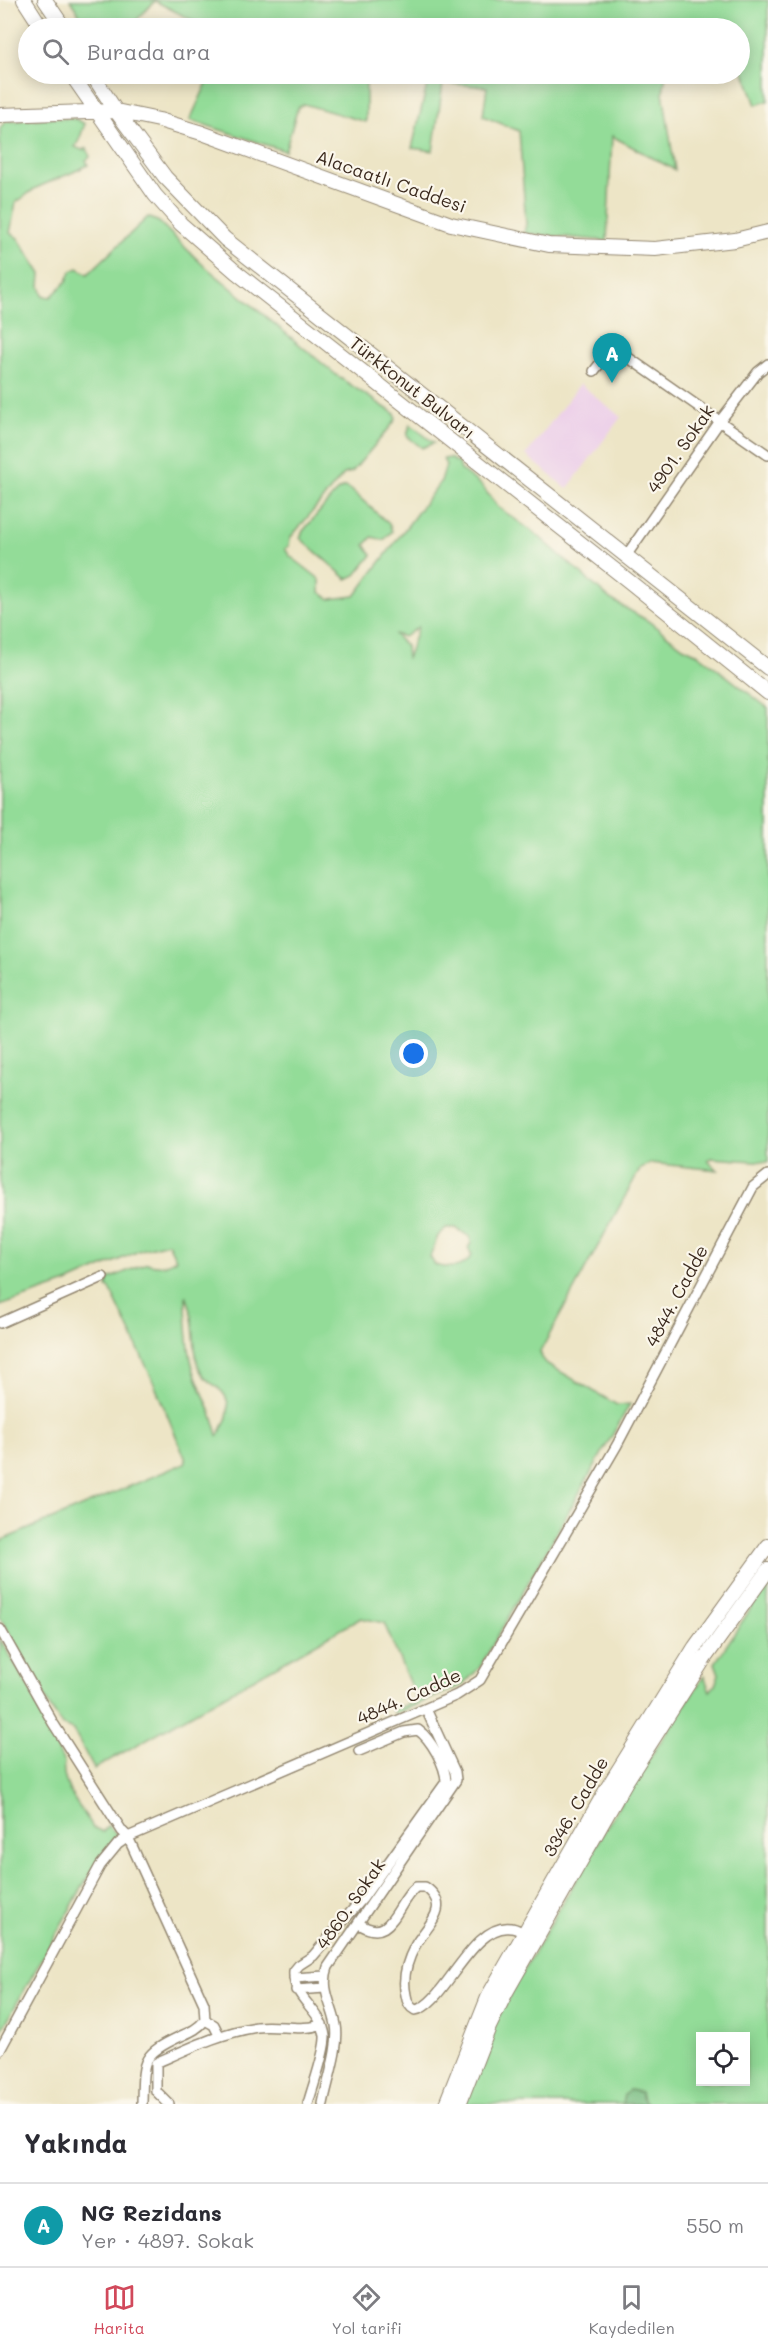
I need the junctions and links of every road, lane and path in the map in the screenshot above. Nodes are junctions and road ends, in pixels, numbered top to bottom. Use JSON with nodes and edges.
{"nodes":[{"id":1,"x":24,"y":0,"type":"edge"},
{"id":2,"x":45,"y":0,"type":"edge"},
{"id":3,"x":36,"y":18,"type":"edge"},
{"id":4,"x":57,"y":18,"type":"edge"},
{"id":5,"x":77,"y":84,"type":"edge"},
{"id":6,"x":98,"y":84,"type":"edge"},
{"id":7,"x":95,"y":111,"type":"junction"},
{"id":8,"x":116,"y":111,"type":"junction"},
{"id":9,"x":0,"y":115,"type":"edge"},
{"id":10,"x":768,"y":232,"type":"edge"},
{"id":11,"x":768,"y":364,"type":"edge"},
{"id":12,"x":594,"y":371,"type":"dead end"},
{"id":13,"x":720,"y":421,"type":"junction"},
{"id":14,"x":768,"y":455,"type":"edge"},
{"id":15,"x":626,"y":556,"type":"junction"},
{"id":16,"x":768,"y":668,"type":"edge"},
{"id":17,"x":768,"y":693,"type":"edge"},
{"id":18,"x":768,"y":1175,"type":"edge"},
{"id":19,"x":103,"y":1277,"type":"dead end"},
{"id":20,"x":0,"y":1323,"type":"edge"},
{"id":21,"x":768,"y":1546,"type":"edge"},
{"id":22,"x":768,"y":1570,"type":"edge"},
{"id":23,"x":0,"y":1629,"type":"edge"},
{"id":24,"x":426,"y":1708,"type":"junction"},
{"id":25,"x":359,"y":1751,"type":"dead end"},
{"id":26,"x":128,"y":1837,"type":"junction"},
{"id":27,"x":358,"y":1923,"type":"junction"},
{"id":28,"x":524,"y":1933,"type":"junction"},
{"id":29,"x":325,"y":1976,"type":"junction"},
{"id":30,"x":294,"y":1978,"type":"junction"},
{"id":31,"x":325,"y":1988,"type":"junction"},
{"id":32,"x":296,"y":1990,"type":"junction"},
{"id":33,"x":205,"y":2020,"type":"junction"},
{"id":34,"x":322,"y":2024,"type":"junction"},
{"id":35,"x":219,"y":2035,"type":"junction"},
{"id":36,"x":0,"y":2050,"type":"edge"},
{"id":37,"x":142,"y":2104,"type":"edge"},
{"id":38,"x":169,"y":2104,"type":"edge"},
{"id":39,"x":308,"y":2104,"type":"edge"},
{"id":40,"x":323,"y":2104,"type":"edge"},
{"id":41,"x":446,"y":2104,"type":"edge"},
{"id":42,"x":459,"y":2104,"type":"edge"}],
"edges":[{"from":1,"to":3,"type":"street"},
{"from":2,"to":4,"type":"street"},
{"from":5,"to":7,"type":"street","name":"Türkkonut Bulvarı"},
{"from":6,"to":8,"type":"street","name":"Türkkonut Bulvarı"},
{"from":7,"to":8,"type":"street","name":"Alacaatlı Caddesi"},
{"from":7,"to":9,"type":"street","name":"Alacaatlı Caddesi"},
{"from":7,"to":17,"type":"street","name":"Türkkonut Bulvarı"},
{"from":8,"to":10,"type":"street","name":"Alacaatlı Caddesi"},
{"from":8,"to":15,"type":"street","name":"Türkkonut Bulvarı"},
{"from":11,"to":13,"type":"street","name":"4901. Sokak"},
{"from":12,"to":13,"type":"street"},
{"from":13,"to":14,"type":"street"},
{"from":13,"to":15,"type":"street","name":"4901. Sokak"},
{"from":15,"to":16,"type":"street","name":"Türkkonut Bulvarı"},
{"from":18,"to":24,"type":"street","name":"4844. Cadde"},
{"from":19,"to":20,"type":"street"},
{"from":21,"to":28,"type":"street","name":"3346. Cadde"},
{"from":22,"to":42,"type":"street","name":"3346. Cadde"},
{"from":23,"to":26,"type":"street"},
{"from":24,"to":26,"type":"street","name":"4844. Cadde"},
{"from":24,"to":27,"type":"street","name":"4860. Sokak"},
{"from":25,"to":30,"type":"street"},
{"from":26,"to":33,"type":"street"},
{"from":26,"to":36,"type":"street","name":"4844. Cadde"},
{"from":27,"to":28,"type":"street"},
{"from":27,"to":29,"type":"street","name":"4860. Sokak"},
{"from":28,"to":41,"type":"street","name":"3346. Cadde"},
{"from":29,"to":30,"type":"street"},
{"from":29,"to":31,"type":"street","name":"4860. Sokak"},
{"from":30,"to":32,"type":"street"},
{"from":31,"to":32,"type":"street"},
{"from":31,"to":40,"type":"street","name":"4860. Sokak"},
{"from":32,"to":34,"type":"street"},
{"from":33,"to":35,"type":"street"},
{"from":33,"to":37,"type":"street"},
{"from":34,"to":35,"type":"street"},
{"from":34,"to":39,"type":"street"},
{"from":35,"to":38,"type":"street"}]}
